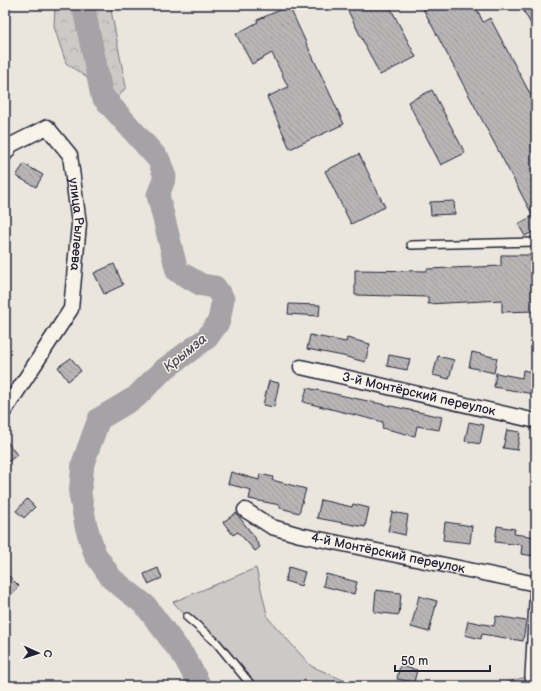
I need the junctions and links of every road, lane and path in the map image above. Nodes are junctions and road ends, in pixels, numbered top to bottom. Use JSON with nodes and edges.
{"nodes":[{"id":1,"x":5,"y":154,"type":"edge"},
{"id":2,"x":536,"y":242,"type":"edge"},
{"id":3,"x":411,"y":245,"type":"dead end"},
{"id":4,"x":301,"y":367,"type":"dead end"},
{"id":5,"x":5,"y":410,"type":"edge"},
{"id":6,"x":536,"y":421,"type":"edge"},
{"id":7,"x":245,"y":510,"type":"dead end"},
{"id":8,"x":535,"y":584,"type":"edge"},
{"id":9,"x":187,"y":617,"type":"dead end"},
{"id":10,"x":252,"y":686,"type":"edge"},
{"id":11,"x":530,"y":686,"type":"edge"}],
"edges":[{"from":1,"to":5,"type":"street","name":"улица Рылеева"},
{"from":2,"to":3,"type":"lane"},
{"from":4,"to":6,"type":"street","name":"3-й Монтёрский переулок"},
{"from":7,"to":8,"type":"street","name":"4-й Монтёрский переулок"},
{"from":8,"to":11,"type":"lane"},
{"from":9,"to":10,"type":"lane"}]}
